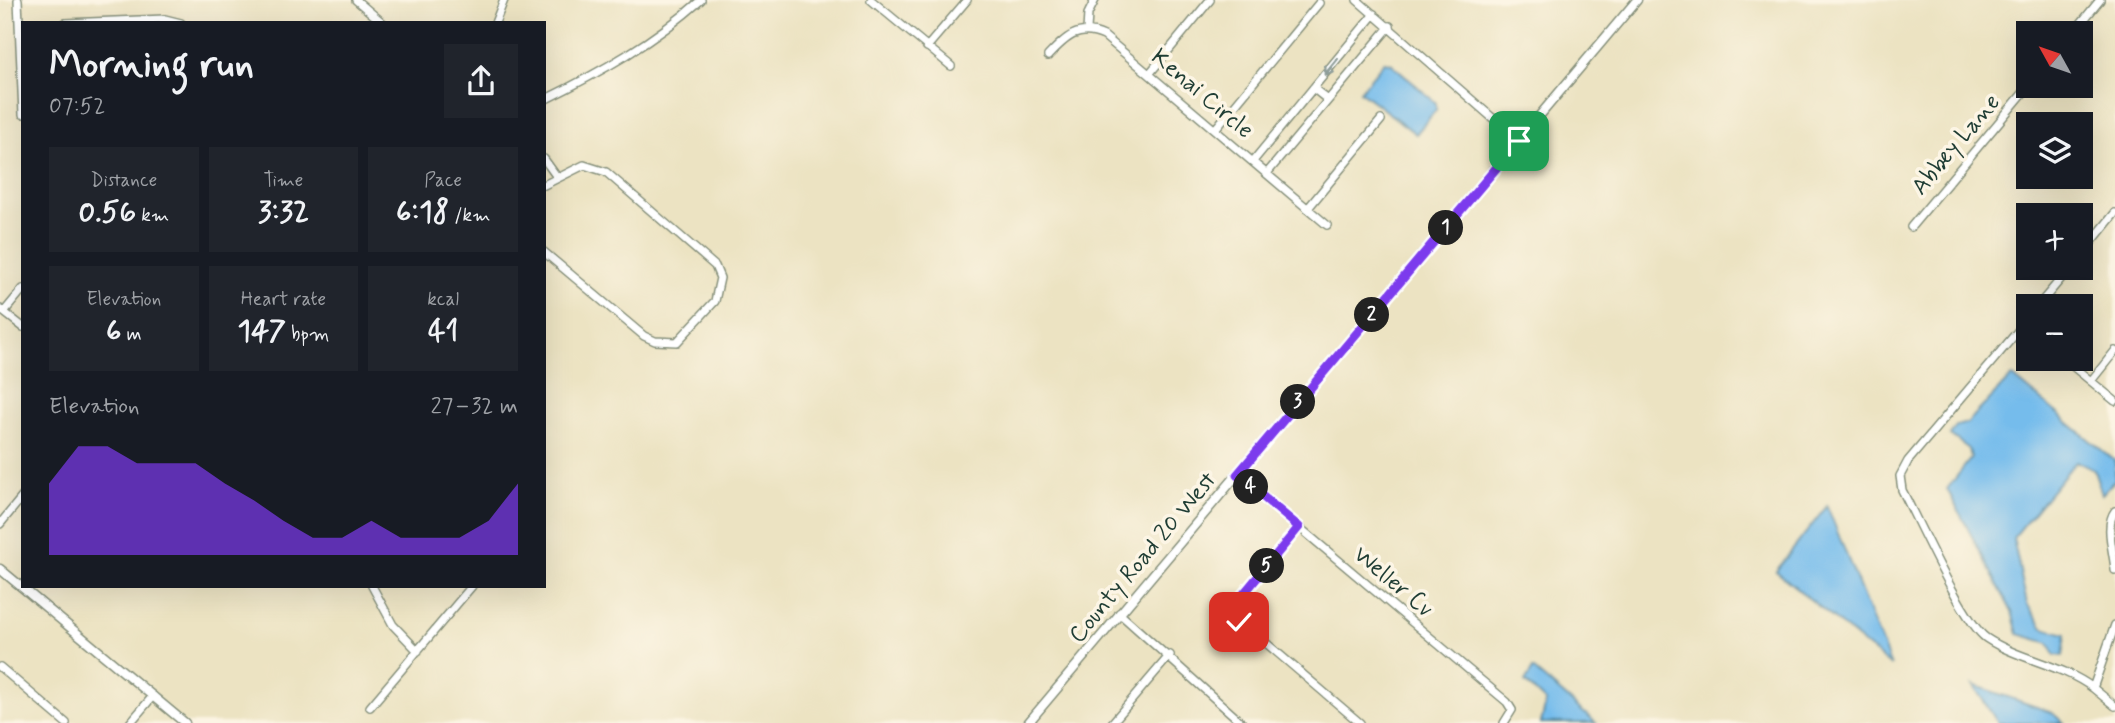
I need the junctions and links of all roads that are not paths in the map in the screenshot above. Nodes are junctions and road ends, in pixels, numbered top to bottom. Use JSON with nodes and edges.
{"nodes":[{"id":1,"x":18,"y":0,"type":"edge"},
{"id":2,"x":356,"y":0,"type":"edge"},
{"id":3,"x":504,"y":0,"type":"edge"},
{"id":4,"x":701,"y":0,"type":"edge"},
{"id":5,"x":871,"y":0,"type":"edge"},
{"id":6,"x":967,"y":0,"type":"edge"},
{"id":7,"x":1095,"y":0,"type":"edge"},
{"id":8,"x":1210,"y":0,"type":"edge"},
{"id":9,"x":1357,"y":0,"type":"edge"},
{"id":10,"x":1637,"y":0,"type":"edge"},
{"id":11,"x":2101,"y":0,"type":"edge"},
{"id":12,"x":1319,"y":2,"type":"dead end"},
{"id":13,"x":1374,"y":14,"type":"junction"},
{"id":14,"x":139,"y":21,"type":"edge"},
{"id":15,"x":173,"y":21,"type":"edge"},
{"id":16,"x":381,"y":21,"type":"edge"},
{"id":17,"x":496,"y":21,"type":"edge"},
{"id":18,"x":2083,"y":21,"type":"edge"},
{"id":19,"x":21,"y":24,"type":"edge"},
{"id":20,"x":1390,"y":26,"type":"junction"},
{"id":21,"x":1087,"y":30,"type":"junction"},
{"id":22,"x":928,"y":47,"type":"junction"},
{"id":23,"x":1048,"y":56,"type":"dead end"},
{"id":24,"x":951,"y":66,"type":"dead end"},
{"id":25,"x":1150,"y":73,"type":"junction"},
{"id":26,"x":1313,"y":88,"type":"junction"},
{"id":27,"x":2019,"y":98,"type":"edge"},
{"id":28,"x":546,"y":99,"type":"edge"},
{"id":29,"x":1328,"y":100,"type":"junction"},
{"id":30,"x":1381,"y":120,"type":"dead end"},
{"id":31,"x":1216,"y":128,"type":"junction"},
{"id":32,"x":1519,"y":141,"type":"junction"},
{"id":33,"x":1254,"y":160,"type":"junction"},
{"id":34,"x":546,"y":162,"type":"edge"},
{"id":35,"x":1268,"y":172,"type":"junction"},
{"id":36,"x":557,"y":177,"type":"junction"},
{"id":37,"x":546,"y":184,"type":"edge"},
{"id":38,"x":1309,"y":207,"type":"junction"},
{"id":39,"x":2115,"y":214,"type":"edge"},
{"id":40,"x":1327,"y":225,"type":"dead end"},
{"id":41,"x":1911,"y":227,"type":"dead end"},
{"id":42,"x":2093,"y":241,"type":"edge"},
{"id":43,"x":546,"y":254,"type":"edge"},
{"id":44,"x":720,"y":278,"type":"junction"},
{"id":45,"x":729,"y":279,"type":"dead end"},
{"id":46,"x":2060,"y":280,"type":"edge"},
{"id":47,"x":21,"y":291,"type":"edge"},
{"id":48,"x":2048,"y":294,"type":"edge"},
{"id":49,"x":2,"y":310,"type":"edge"},
{"id":50,"x":21,"y":325,"type":"edge"},
{"id":51,"x":2016,"y":336,"type":"edge"},
{"id":52,"x":2115,"y":351,"type":"edge"},
{"id":53,"x":2079,"y":371,"type":"edge"},
{"id":54,"x":2091,"y":381,"type":"junction"},
{"id":55,"x":2115,"y":401,"type":"edge"},
{"id":56,"x":1237,"y":475,"type":"junction"},
{"id":57,"x":21,"y":498,"type":"edge"},
{"id":58,"x":2115,"y":511,"type":"edge"},
{"id":59,"x":0,"y":524,"type":"edge"},
{"id":60,"x":1299,"y":527,"type":"junction"},
{"id":61,"x":0,"y":569,"type":"edge"},
{"id":62,"x":2115,"y":570,"type":"edge"},
{"id":63,"x":21,"y":586,"type":"edge"},
{"id":64,"x":23,"y":588,"type":"edge"},
{"id":65,"x":373,"y":588,"type":"edge"},
{"id":66,"x":470,"y":588,"type":"edge"},
{"id":67,"x":1119,"y":612,"type":"junction"},
{"id":68,"x":2115,"y":625,"type":"edge"},
{"id":69,"x":418,"y":651,"type":"junction"},
{"id":70,"x":1170,"y":655,"type":"junction"},
{"id":71,"x":0,"y":667,"type":"edge"},
{"id":72,"x":2093,"y":688,"type":"junction"},
{"id":73,"x":153,"y":696,"type":"junction"},
{"id":74,"x":2115,"y":706,"type":"edge"},
{"id":75,"x":370,"y":707,"type":"dead end"},
{"id":76,"x":63,"y":722,"type":"edge"},
{"id":77,"x":130,"y":723,"type":"edge"},
{"id":78,"x":184,"y":723,"type":"edge"},
{"id":79,"x":1028,"y":723,"type":"edge"},
{"id":80,"x":1112,"y":723,"type":"edge"},
{"id":81,"x":1242,"y":723,"type":"edge"},
{"id":82,"x":1360,"y":723,"type":"edge"},
{"id":83,"x":1504,"y":723,"type":"edge"}],
"edges":[{"from":1,"to":19,"type":"street"},
{"from":2,"to":16,"type":"street"},
{"from":3,"to":17,"type":"street"},
{"from":4,"to":28,"type":"street"},
{"from":5,"to":22,"type":"street"},
{"from":6,"to":22,"type":"street"},
{"from":7,"to":21,"type":"street"},
{"from":8,"to":25,"type":"street"},
{"from":9,"to":13,"type":"street"},
{"from":10,"to":32,"type":"street","name":"County Road 20 West"},
{"from":11,"to":18,"type":"street"},
{"from":12,"to":31,"type":"street"},
{"from":13,"to":20,"type":"street"},
{"from":13,"to":26,"type":"street","one_way":true},
{"from":14,"to":15,"type":"street"},
{"from":20,"to":29,"type":"street"},
{"from":20,"to":32,"type":"street"},
{"from":21,"to":23,"type":"street"},
{"from":21,"to":25,"type":"street","name":"Kenai Circle"},
{"from":22,"to":24,"type":"street"},
{"from":25,"to":31,"type":"street","name":"Kenai Circle"},
{"from":26,"to":29,"type":"street"},
{"from":26,"to":33,"type":"street"},
{"from":27,"to":41,"type":"street","name":"Abbey Lane"},
{"from":29,"to":35,"type":"street"},
{"from":30,"to":38,"type":"street"},
{"from":31,"to":33,"type":"street","name":"Kenai Circle"},
{"from":32,"to":56,"type":"street","name":"County Road 20 West"},
{"from":33,"to":35,"type":"street","name":"Kenai Circle"},
{"from":34,"to":36,"type":"street"},
{"from":35,"to":38,"type":"street","name":"Kenai Circle"},
{"from":36,"to":37,"type":"street"},
{"from":36,"to":44,"type":"street"},
{"from":38,"to":40,"type":"street","name":"Kenai Circle"},
{"from":39,"to":42,"type":"street"},
{"from":43,"to":44,"type":"street"},
{"from":44,"to":45,"type":"street"},
{"from":46,"to":48,"type":"street"},
{"from":47,"to":49,"type":"street"},
{"from":49,"to":50,"type":"street"},
{"from":51,"to":72,"type":"street"},
{"from":52,"to":54,"type":"street"},
{"from":53,"to":54,"type":"street"},
{"from":54,"to":55,"type":"street"},
{"from":56,"to":60,"type":"street","name":"Weller Cv"},
{"from":56,"to":67,"type":"street","name":"County Road 20 West"},
{"from":57,"to":59,"type":"street"},
{"from":58,"to":62,"type":"street"},
{"from":60,"to":82,"type":"street"},
{"from":60,"to":83,"type":"street","name":"Weller Cv"},
{"from":61,"to":63,"type":"street"},
{"from":64,"to":73,"type":"street"},
{"from":65,"to":69,"type":"street"},
{"from":66,"to":69,"type":"street"},
{"from":67,"to":70,"type":"street"},
{"from":67,"to":79,"type":"street","name":"County Road 20 West"},
{"from":68,"to":72,"type":"street"},
{"from":69,"to":75,"type":"street"},
{"from":70,"to":80,"type":"street"},
{"from":70,"to":81,"type":"street"},
{"from":71,"to":76,"type":"street"},
{"from":72,"to":74,"type":"street"},
{"from":73,"to":77,"type":"street"},
{"from":73,"to":78,"type":"street"}]}
